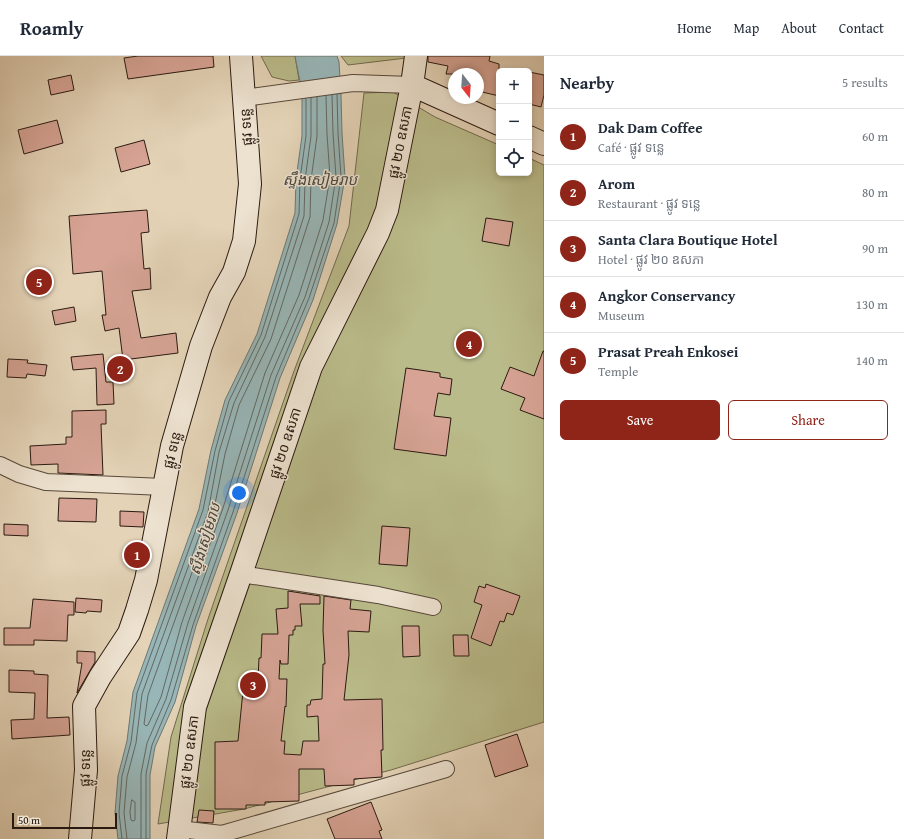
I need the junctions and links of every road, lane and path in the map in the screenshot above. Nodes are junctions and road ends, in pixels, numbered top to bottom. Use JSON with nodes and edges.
{"nodes":[{"id":1,"x":242,"y":56,"type":"edge"},
{"id":2,"x":416,"y":56,"type":"edge"},
{"id":3,"x":412,"y":85,"type":"junction"},
{"id":4,"x":244,"y":98,"type":"junction"},
{"id":5,"x":496,"y":123,"type":"edge"},
{"id":6,"x":532,"y":138,"type":"edge"},
{"id":7,"x":544,"y":144,"type":"edge"},
{"id":8,"x":0,"y":465,"type":"edge"},
{"id":9,"x":164,"y":487,"type":"junction"},
{"id":10,"x":241,"y":574,"type":"junction"},
{"id":11,"x":433,"y":608,"type":"dead end"},
{"id":12,"x":446,"y":769,"type":"dead end"},
{"id":13,"x":179,"y":834,"type":"edge"},
{"id":14,"x":80,"y":839,"type":"edge"}],
"edges":[{"from":1,"to":4,"type":"street","name":"ផ្លូវ ទន្លេ"},
{"from":2,"to":3,"type":"street","name":"ផ្លូវ ២០ ឧសភា"},
{"from":3,"to":4,"type":"street"},
{"from":3,"to":5,"type":"street"},
{"from":3,"to":10,"type":"street","name":"ផ្លូវ ២០ ឧសភា"},
{"from":4,"to":9,"type":"street","name":"ផ្លូវ ទន្លេ"},
{"from":6,"to":7,"type":"street"},
{"from":8,"to":9,"type":"street"},
{"from":9,"to":14,"type":"street","name":"ផ្លូវ ទន្លេ"},
{"from":10,"to":11,"type":"street"},
{"from":10,"to":13,"type":"street","name":"ផ្លូវ ២០ ឧសភា"},
{"from":12,"to":13,"type":"street"}]}
